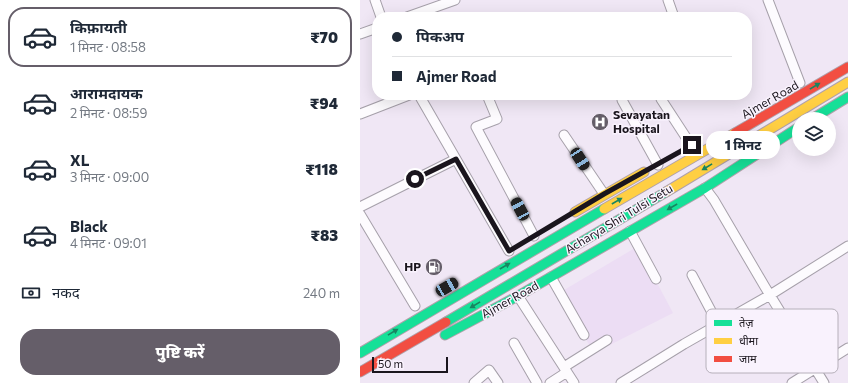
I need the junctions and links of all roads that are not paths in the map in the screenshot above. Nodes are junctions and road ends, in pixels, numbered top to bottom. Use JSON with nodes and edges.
{"nodes":[{"id":1,"x":375,"y":0,"type":"edge"},
{"id":2,"x":456,"y":0,"type":"edge"},
{"id":3,"x":668,"y":0,"type":"edge"},
{"id":4,"x":768,"y":0,"type":"edge"},
{"id":5,"x":379,"y":12,"type":"edge"},
{"id":6,"x":421,"y":12,"type":"edge"},
{"id":7,"x":672,"y":12,"type":"edge"},
{"id":8,"x":372,"y":30,"type":"edge"},
{"id":9,"x":360,"y":34,"type":"edge"},
{"id":10,"x":848,"y":67,"type":"edge"},
{"id":11,"x":848,"y":82,"type":"edge"},
{"id":12,"x":800,"y":83,"type":"dead end"},
{"id":13,"x":848,"y":97,"type":"edge"},
{"id":14,"x":396,"y":100,"type":"edge"},
{"id":15,"x":422,"y":100,"type":"edge"},
{"id":16,"x":489,"y":100,"type":"edge"},
{"id":17,"x":622,"y":100,"type":"dead end"},
{"id":18,"x":663,"y":100,"type":"edge"},
{"id":19,"x":823,"y":112,"type":"edge"},
{"id":20,"x":360,"y":114,"type":"edge"},
{"id":21,"x":792,"y":132,"type":"edge"},
{"id":22,"x":564,"y":135,"type":"dead end"},
{"id":23,"x":691,"y":145,"type":"dead end"},
{"id":24,"x":456,"y":159,"type":"junction"},
{"id":25,"x":661,"y":163,"type":"joint"},
{"id":26,"x":705,"y":188,"type":"junction"},
{"id":27,"x":604,"y":194,"type":"junction"},
{"id":28,"x":360,"y":207,"type":"edge"},
{"id":29,"x":360,"y":214,"type":"edge"},
{"id":30,"x":567,"y":216,"type":"dead end"},
{"id":31,"x":630,"y":231,"type":"junction"},
{"id":32,"x":534,"y":236,"type":"dead end"},
{"id":33,"x":848,"y":246,"type":"edge"},
{"id":34,"x":509,"y":251,"type":"dead end"},
{"id":35,"x":692,"y":275,"type":"dead end"},
{"id":36,"x":551,"y":277,"type":"junction"},
{"id":37,"x":656,"y":279,"type":"dead end"},
{"id":38,"x":770,"y":295,"type":"junction"},
{"id":39,"x":518,"y":296,"type":"junction"},
{"id":40,"x":415,"y":306,"type":"dead end"},
{"id":41,"x":710,"y":309,"type":"edge"},
{"id":42,"x":745,"y":309,"type":"edge"},
{"id":43,"x":779,"y":309,"type":"edge"},
{"id":44,"x":706,"y":331,"type":"edge"},
{"id":45,"x":584,"y":335,"type":"dead end"},
{"id":46,"x":607,"y":340,"type":"dead end"},
{"id":47,"x":434,"y":341,"type":"dead end"},
{"id":48,"x":514,"y":343,"type":"dead end"},
{"id":49,"x":848,"y":348,"type":"edge"},
{"id":50,"x":360,"y":353,"type":"edge"},
{"id":51,"x":838,"y":354,"type":"edge"},
{"id":52,"x":565,"y":370,"type":"junction"},
{"id":53,"x":360,"y":372,"type":"edge"},
{"id":54,"x":807,"y":373,"type":"edge"},
{"id":55,"x":818,"y":373,"type":"edge"},
{"id":56,"x":474,"y":383,"type":"edge"},
{"id":57,"x":498,"y":383,"type":"edge"},
{"id":58,"x":537,"y":383,"type":"edge"},
{"id":59,"x":550,"y":383,"type":"edge"},
{"id":60,"x":574,"y":383,"type":"edge"},
{"id":61,"x":621,"y":383,"type":"edge"},
{"id":62,"x":792,"y":383,"type":"edge"},
{"id":63,"x":824,"y":383,"type":"edge"}],
"edges":[{"from":1,"to":5,"type":"street"},
{"from":2,"to":6,"type":"street"},
{"from":3,"to":7,"type":"street"},
{"from":4,"to":12,"type":"street"},
{"from":8,"to":9,"type":"street"},
{"from":50,"to":10,"type":"highway","name":"Acharya Shri Tulsi Setu","one_way":true},
{"from":11,"to":53,"type":"highway","name":"Acharya Shri Tulsi Setu","one_way":true},
{"from":13,"to":19,"type":"highway"},
{"from":14,"to":20,"type":"street"},
{"from":15,"to":24,"type":"street"},
{"from":16,"to":32,"type":"street"},
{"from":17,"to":25,"type":"street"},
{"from":18,"to":23,"type":"street"},
{"from":21,"to":26,"type":"highway","name":"Ajmer Road"},
{"from":22,"to":27,"type":"street"},
{"from":24,"to":28,"type":"street"},
{"from":24,"to":34,"type":"street"},
{"from":25,"to":27,"type":"highway"},
{"from":26,"to":31,"type":"highway","name":"Ajmer Road","one_way":true},
{"from":26,"to":38,"type":"street"},
{"from":27,"to":30,"type":"highway"},
{"from":29,"to":40,"type":"street"},
{"from":31,"to":36,"type":"highway","name":"Ajmer Road"},
{"from":31,"to":37,"type":"street"},
{"from":33,"to":38,"type":"street"},
{"from":35,"to":41,"type":"street"},
{"from":36,"to":39,"type":"highway","name":"Ajmer Road"},
{"from":36,"to":45,"type":"street"},
{"from":38,"to":42,"type":"street"},
{"from":38,"to":43,"type":"street"},
{"from":39,"to":47,"type":"highway","name":"Ajmer Road"},
{"from":39,"to":52,"type":"street"},
{"from":44,"to":61,"type":"street"},
{"from":46,"to":52,"type":"street"},
{"from":48,"to":58,"type":"street"},
{"from":49,"to":51,"type":"street"},
{"from":52,"to":59,"type":"street"},
{"from":52,"to":60,"type":"street"},
{"from":54,"to":62,"type":"street"},
{"from":55,"to":63,"type":"street"},
{"from":56,"to":57,"type":"street"}]}
